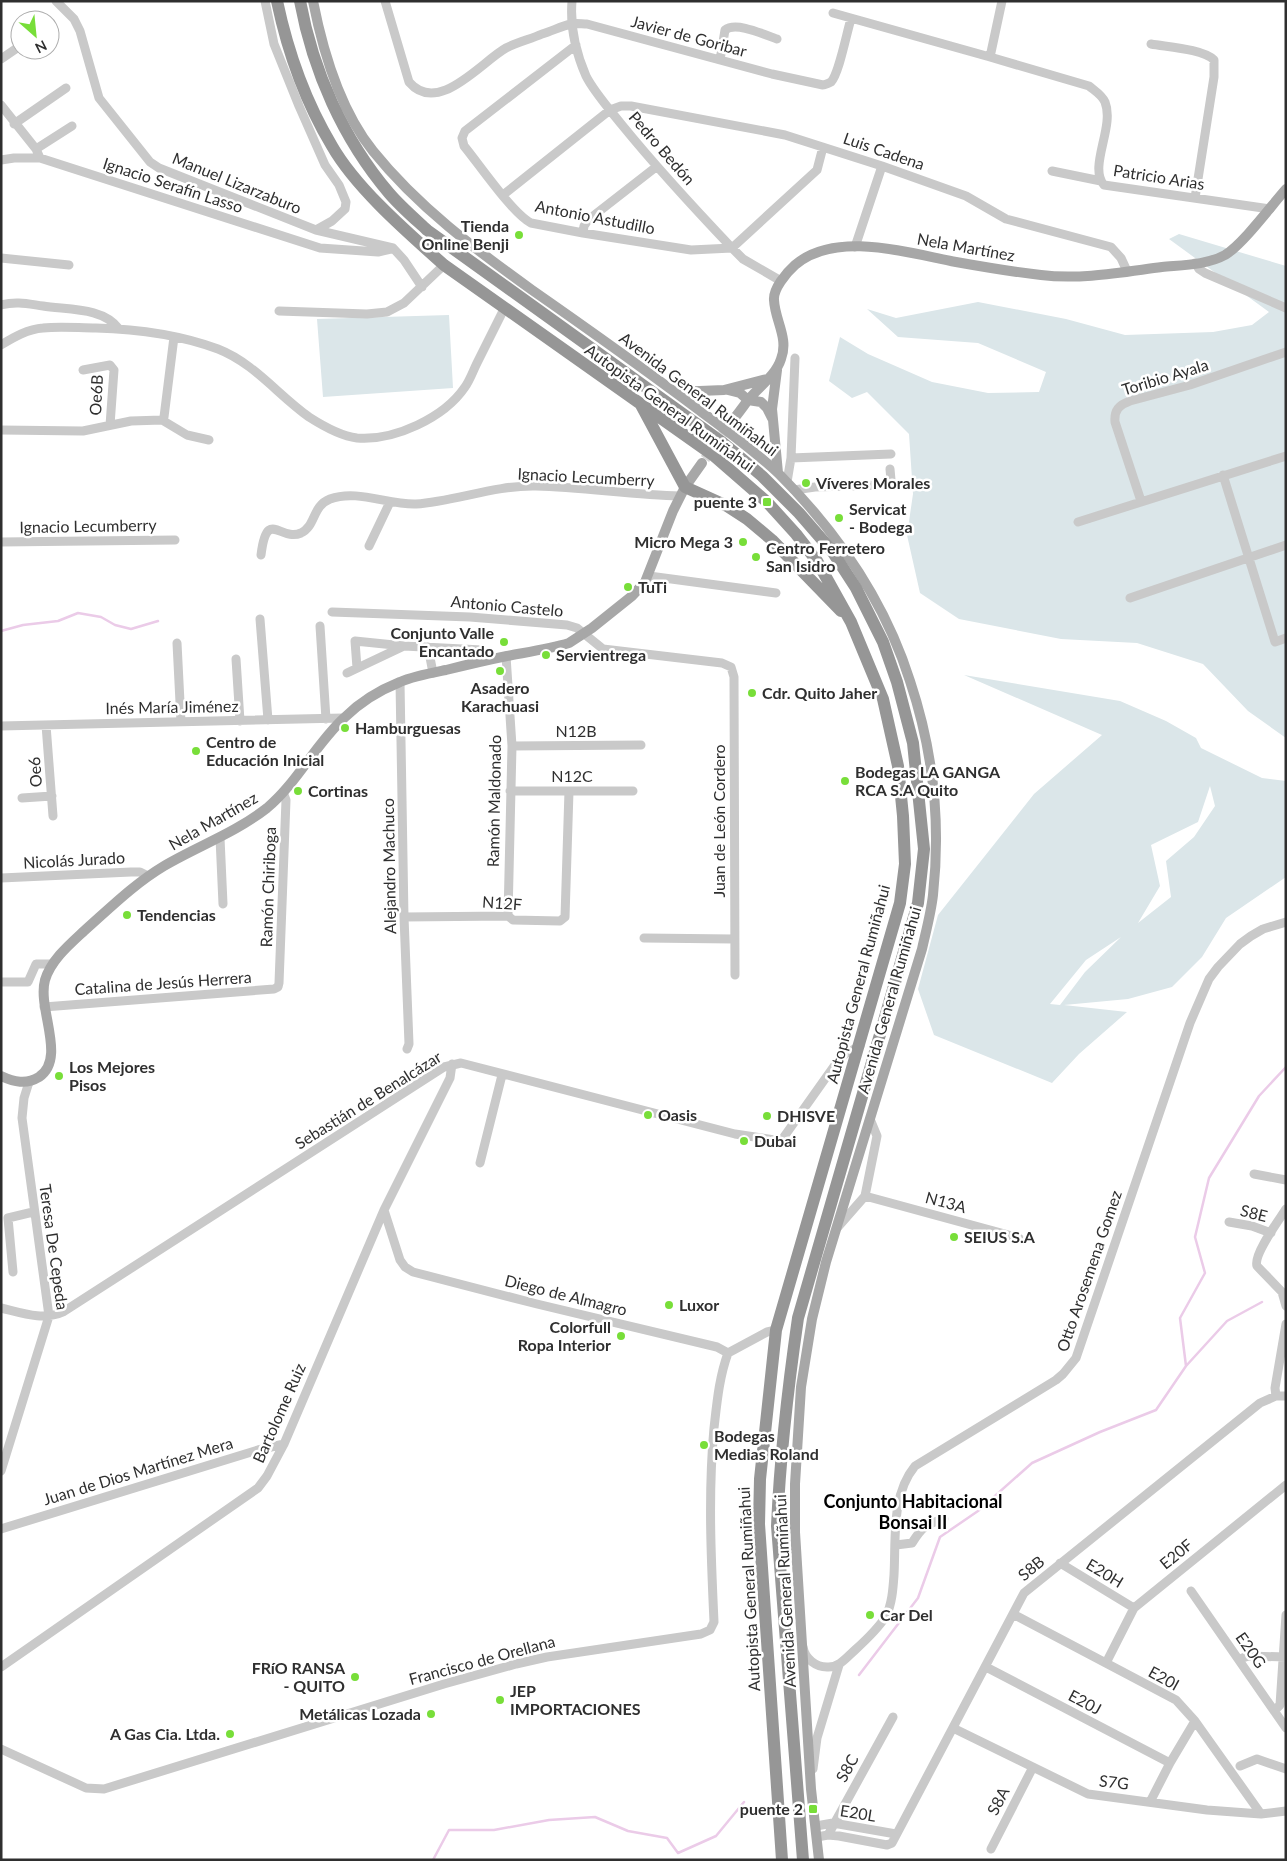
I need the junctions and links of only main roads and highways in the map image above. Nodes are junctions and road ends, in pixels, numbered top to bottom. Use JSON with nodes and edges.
{"nodes":[{"id":1,"x":277,"y":1,"type":"edge"},
{"id":2,"x":300,"y":1,"type":"edge"},
{"id":3,"x":313,"y":1,"type":"edge"},
{"id":4,"x":1286,"y":188,"type":"edge"},
{"id":5,"x":778,"y":367,"type":"junction"},
{"id":6,"x":767,"y":379,"type":"junction"},
{"id":7,"x":724,"y":390,"type":"junction"},
{"id":8,"x":675,"y":392,"type":"junction"},
{"id":9,"x":748,"y":400,"type":"junction"},
{"id":10,"x":639,"y":403,"type":"junction"},
{"id":11,"x":732,"y":421,"type":"tunnel mouth"},
{"id":12,"x":773,"y":424,"type":"junction"},
{"id":13,"x":702,"y":463,"type":"tunnel mouth"},
{"id":14,"x":778,"y":473,"type":"junction"},
{"id":15,"x":682,"y":491,"type":"junction"},
{"id":16,"x":851,"y":622,"type":"junction"},
{"id":17,"x":1,"y":1076,"type":"edge"},
{"id":18,"x":782,"y":1860,"type":"edge"},
{"id":19,"x":803,"y":1860,"type":"edge"},
{"id":20,"x":819,"y":1860,"type":"edge"}],
"edges":[{"from":1,"to":10,"type":"highway","name":"Autopista General Rumiñahui"},
{"from":2,"to":19,"type":"highway","name":"Autopista General Rumiñahui"},
{"from":3,"to":8,"type":"main road","name":"Avenida General Rumiñahui"},
{"from":4,"to":5,"type":"main road","name":"Nela Martínez"},
{"from":5,"to":6,"type":"main road"},
{"from":5,"to":12,"type":"main road"},
{"from":6,"to":7,"type":"main road"},
{"from":6,"to":9,"type":"main road"},
{"from":7,"to":8,"type":"main road"},
{"from":7,"to":9,"type":"main road"},
{"from":8,"to":14,"type":"main road","name":"Avenida General Rumiñahui"},
{"from":9,"to":11,"type":"main road"},
{"from":9,"to":12,"type":"main road"},
{"from":10,"to":15,"type":"highway"},
{"from":10,"to":16,"type":"highway","name":"Autopista General Rumiñahui"},
{"from":12,"to":14,"type":"main road"},
{"from":13,"to":15,"type":"main road","name":"Nela Martínez"},
{"from":14,"to":20,"type":"main road","name":"Avenida General Rumiñahui"},
{"from":15,"to":16,"type":"highway"},
{"from":15,"to":17,"type":"main road","name":"Nela Martínez"},
{"from":16,"to":18,"type":"highway","name":"Autopista General Rumiñahui"}]}
